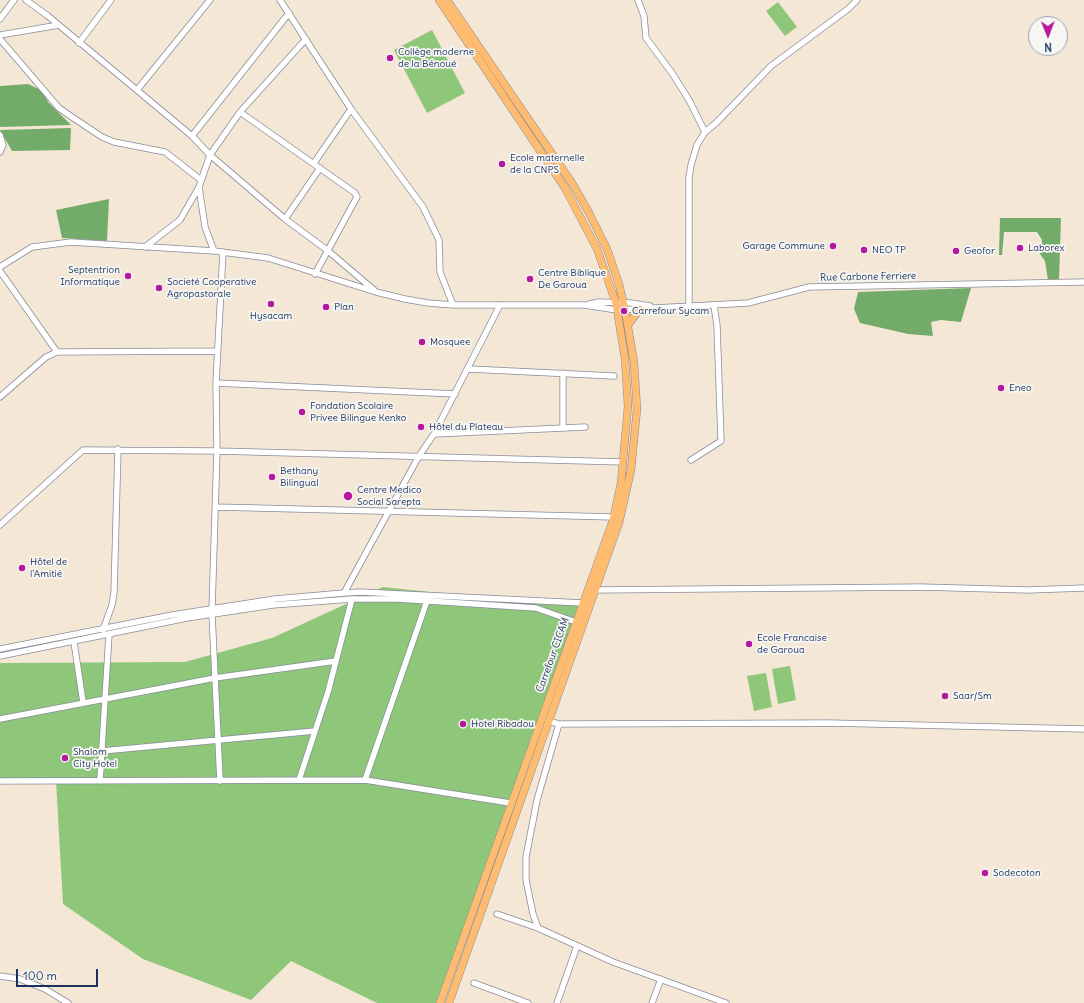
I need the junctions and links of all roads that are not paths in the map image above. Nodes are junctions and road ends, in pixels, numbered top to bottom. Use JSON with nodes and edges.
{"nodes":[{"id":1,"x":14,"y":0,"type":"edge"},
{"id":2,"x":26,"y":0,"type":"edge"},
{"id":3,"x":111,"y":0,"type":"edge"},
{"id":4,"x":210,"y":0,"type":"edge"},
{"id":5,"x":280,"y":0,"type":"edge"},
{"id":6,"x":439,"y":0,"type":"edge"},
{"id":7,"x":447,"y":0,"type":"edge"},
{"id":8,"x":638,"y":0,"type":"edge"},
{"id":9,"x":857,"y":0,"type":"edge"},
{"id":10,"x":289,"y":13,"type":"junction"},
{"id":11,"x":0,"y":19,"type":"edge"},
{"id":12,"x":59,"y":25,"type":"junction"},
{"id":13,"x":0,"y":35,"type":"edge"},
{"id":14,"x":0,"y":39,"type":"edge"},
{"id":15,"x":306,"y":39,"type":"junction"},
{"id":16,"x":79,"y":43,"type":"junction"},
{"id":17,"x":137,"y":90,"type":"junction"},
{"id":18,"x":351,"y":109,"type":"junction"},
{"id":19,"x":240,"y":112,"type":"junction"},
{"id":20,"x":706,"y":132,"type":"junction"},
{"id":21,"x":0,"y":135,"type":"edge"},
{"id":22,"x":192,"y":136,"type":"junction"},
{"id":23,"x":0,"y":152,"type":"edge"},
{"id":24,"x":210,"y":155,"type":"junction"},
{"id":25,"x":314,"y":164,"type":"junction"},
{"id":26,"x":320,"y":168,"type":"junction"},
{"id":27,"x":201,"y":180,"type":"junction"},
{"id":28,"x":199,"y":187,"type":"junction"},
{"id":29,"x":285,"y":218,"type":"junction"},
{"id":30,"x":144,"y":248,"type":"junction"},
{"id":31,"x":328,"y":250,"type":"junction"},
{"id":32,"x":214,"y":251,"type":"junction"},
{"id":33,"x":223,"y":252,"type":"junction"},
{"id":34,"x":0,"y":267,"type":"edge"},
{"id":35,"x":0,"y":271,"type":"edge"},
{"id":36,"x":315,"y":274,"type":"junction"},
{"id":37,"x":1084,"y":282,"type":"edge"},
{"id":38,"x":376,"y":292,"type":"junction"},
{"id":39,"x":453,"y":305,"type":"junction"},
{"id":40,"x":500,"y":305,"type":"junction"},
{"id":41,"x":689,"y":305,"type":"junction"},
{"id":42,"x":620,"y":306,"type":"junction"},
{"id":43,"x":714,"y":306,"type":"junction"},
{"id":44,"x":654,"y":307,"type":"junction"},
{"id":45,"x":640,"y":309,"type":"junction"},
{"id":46,"x":628,"y":325,"type":"junction"},
{"id":47,"x":217,"y":351,"type":"junction"},
{"id":48,"x":57,"y":352,"type":"junction"},
{"id":49,"x":469,"y":369,"type":"junction"},
{"id":50,"x":562,"y":373,"type":"junction"},
{"id":51,"x":614,"y":376,"type":"dead end"},
{"id":52,"x":216,"y":383,"type":"junction"},
{"id":53,"x":455,"y":394,"type":"junction"},
{"id":54,"x":0,"y":397,"type":"edge"},
{"id":55,"x":586,"y":427,"type":"dead end"},
{"id":56,"x":562,"y":428,"type":"junction"},
{"id":57,"x":434,"y":434,"type":"junction"},
{"id":58,"x":118,"y":449,"type":"junction"},
{"id":59,"x":217,"y":451,"type":"junction"},
{"id":60,"x":419,"y":456,"type":"junction"},
{"id":61,"x":691,"y":460,"type":"dead end"},
{"id":62,"x":623,"y":462,"type":"junction"},
{"id":63,"x":216,"y":507,"type":"junction"},
{"id":64,"x":390,"y":510,"type":"junction"},
{"id":65,"x":614,"y":516,"type":"junction"},
{"id":66,"x":0,"y":525,"type":"edge"},
{"id":67,"x":1084,"y":588,"type":"edge"},
{"id":68,"x":595,"y":590,"type":"junction"},
{"id":69,"x":344,"y":593,"type":"junction"},
{"id":70,"x":352,"y":599,"type":"junction"},
{"id":71,"x":427,"y":601,"type":"junction"},
{"id":72,"x":583,"y":603,"type":"junction"},
{"id":73,"x":212,"y":612,"type":"junction"},
{"id":74,"x":576,"y":622,"type":"junction"},
{"id":75,"x":103,"y":630,"type":"junction"},
{"id":76,"x":109,"y":634,"type":"junction"},
{"id":77,"x":74,"y":642,"type":"junction"},
{"id":78,"x":0,"y":649,"type":"edge"},
{"id":79,"x":0,"y":656,"type":"edge"},
{"id":80,"x":336,"y":661,"type":"junction"},
{"id":81,"x":215,"y":678,"type":"junction"},
{"id":82,"x":104,"y":698,"type":"junction"},
{"id":83,"x":83,"y":702,"type":"junction"},
{"id":84,"x":0,"y":719,"type":"edge"},
{"id":85,"x":548,"y":721,"type":"junction"},
{"id":86,"x":559,"y":724,"type":"junction"},
{"id":87,"x":1084,"y":728,"type":"edge"},
{"id":88,"x":315,"y":731,"type":"junction"},
{"id":89,"x":218,"y":740,"type":"junction"},
{"id":90,"x":102,"y":751,"type":"junction"},
{"id":91,"x":299,"y":780,"type":"junction"},
{"id":92,"x":365,"y":780,"type":"junction"},
{"id":93,"x":0,"y":781,"type":"edge"},
{"id":94,"x":100,"y":781,"type":"junction"},
{"id":95,"x":220,"y":781,"type":"junction"},
{"id":96,"x":510,"y":803,"type":"junction"},
{"id":97,"x":497,"y":914,"type":"dead end"},
{"id":98,"x":538,"y":928,"type":"junction"},
{"id":99,"x":577,"y":946,"type":"junction"},
{"id":100,"x":0,"y":976,"type":"edge"},
{"id":101,"x":661,"y":979,"type":"junction"},
{"id":102,"x":474,"y":983,"type":"dead end"},
{"id":103,"x":68,"y":1003,"type":"edge"},
{"id":104,"x":440,"y":1003,"type":"edge"},
{"id":105,"x":449,"y":1003,"type":"edge"},
{"id":106,"x":528,"y":1003,"type":"edge"},
{"id":107,"x":557,"y":1003,"type":"edge"},
{"id":108,"x":652,"y":1003,"type":"edge"},
{"id":109,"x":726,"y":1003,"type":"edge"}],
"edges":[{"from":1,"to":11,"type":"street"},
{"from":2,"to":12,"type":"street"},
{"from":3,"to":16,"type":"street"},
{"from":4,"to":17,"type":"street"},
{"from":5,"to":10,"type":"street"},
{"from":6,"to":42,"type":"main road"},
{"from":7,"to":42,"type":"main road"},
{"from":8,"to":20,"type":"street"},
{"from":9,"to":20,"type":"street"},
{"from":10,"to":15,"type":"street"},
{"from":10,"to":22,"type":"street"},
{"from":12,"to":13,"type":"street"},
{"from":12,"to":16,"type":"street"},
{"from":14,"to":27,"type":"street"},
{"from":15,"to":18,"type":"street"},
{"from":15,"to":19,"type":"street"},
{"from":16,"to":17,"type":"street"},
{"from":17,"to":22,"type":"street"},
{"from":18,"to":25,"type":"street"},
{"from":18,"to":39,"type":"street"},
{"from":19,"to":24,"type":"street"},
{"from":19,"to":25,"type":"street"},
{"from":20,"to":41,"type":"street"},
{"from":21,"to":23,"type":"street"},
{"from":22,"to":24,"type":"street"},
{"from":24,"to":27,"type":"street"},
{"from":24,"to":29,"type":"street"},
{"from":25,"to":26,"type":"street"},
{"from":26,"to":29,"type":"street"},
{"from":26,"to":31,"type":"street"},
{"from":27,"to":28,"type":"street"},
{"from":28,"to":30,"type":"street"},
{"from":28,"to":32,"type":"street"},
{"from":29,"to":31,"type":"street"},
{"from":30,"to":32,"type":"street"},
{"from":30,"to":34,"type":"street"},
{"from":31,"to":36,"type":"street"},
{"from":31,"to":38,"type":"street"},
{"from":32,"to":33,"type":"street"},
{"from":33,"to":36,"type":"street"},
{"from":33,"to":47,"type":"street"},
{"from":35,"to":48,"type":"street"},
{"from":36,"to":38,"type":"street"},
{"from":37,"to":43,"type":"street","name":"Rue Carbone Ferriere"},
{"from":38,"to":39,"type":"street"},
{"from":39,"to":40,"type":"street"},
{"from":40,"to":42,"type":"street"},
{"from":40,"to":49,"type":"street"},
{"from":41,"to":43,"type":"street","name":"Rue Carbone Ferriere"},
{"from":41,"to":44,"type":"street","name":"Rue Carbone Ferriere"},
{"from":42,"to":44,"type":"street","name":"Rue Carbone Ferriere"},
{"from":42,"to":45,"type":"street","name":"Rue Carbone Ferriere"},
{"from":42,"to":46,"type":"main road"},
{"from":42,"to":62,"type":"main road","name":"Carrefour CICAM"},
{"from":43,"to":61,"type":"street"},
{"from":44,"to":45,"type":"street","name":"Rue Carbone Ferriere"},
{"from":45,"to":46,"type":"main road"},
{"from":46,"to":68,"type":"main road"},
{"from":47,"to":48,"type":"street"},
{"from":47,"to":52,"type":"street"},
{"from":48,"to":54,"type":"street"},
{"from":49,"to":50,"type":"street"},
{"from":49,"to":53,"type":"street"},
{"from":50,"to":51,"type":"street"},
{"from":50,"to":56,"type":"street"},
{"from":52,"to":53,"type":"street"},
{"from":52,"to":59,"type":"street"},
{"from":53,"to":57,"type":"street"},
{"from":55,"to":56,"type":"street"},
{"from":56,"to":57,"type":"street"},
{"from":57,"to":60,"type":"street"},
{"from":58,"to":59,"type":"street"},
{"from":58,"to":66,"type":"street"},
{"from":58,"to":75,"type":"street"},
{"from":59,"to":60,"type":"street"},
{"from":59,"to":63,"type":"street"},
{"from":60,"to":62,"type":"street"},
{"from":60,"to":64,"type":"street"},
{"from":62,"to":65,"type":"main road","name":"Carrefour CICAM"},
{"from":63,"to":64,"type":"street"},
{"from":63,"to":73,"type":"street"},
{"from":64,"to":65,"type":"street"},
{"from":64,"to":69,"type":"street"},
{"from":65,"to":72,"type":"main road","name":"Carrefour CICAM"},
{"from":67,"to":68,"type":"street"},
{"from":68,"to":85,"type":"main road"},
{"from":69,"to":72,"type":"street"},
{"from":69,"to":73,"type":"street"},
{"from":70,"to":71,"type":"street"},
{"from":70,"to":73,"type":"street"},
{"from":70,"to":80,"type":"street"},
{"from":71,"to":74,"type":"street"},
{"from":71,"to":92,"type":"street"},
{"from":72,"to":74,"type":"main road","name":"Carrefour CICAM"},
{"from":73,"to":75,"type":"street"},
{"from":73,"to":76,"type":"street"},
{"from":73,"to":81,"type":"street"},
{"from":74,"to":96,"type":"main road","name":"Carrefour CICAM"},
{"from":75,"to":78,"type":"street"},
{"from":76,"to":77,"type":"street"},
{"from":76,"to":82,"type":"street"},
{"from":77,"to":79,"type":"street"},
{"from":77,"to":83,"type":"street"},
{"from":80,"to":81,"type":"street"},
{"from":80,"to":88,"type":"street"},
{"from":81,"to":82,"type":"street"},
{"from":81,"to":89,"type":"street"},
{"from":82,"to":83,"type":"street"},
{"from":82,"to":90,"type":"street"},
{"from":83,"to":84,"type":"street"},
{"from":85,"to":86,"type":"street"},
{"from":85,"to":105,"type":"main road"},
{"from":86,"to":87,"type":"street"},
{"from":86,"to":98,"type":"street"},
{"from":88,"to":89,"type":"street"},
{"from":88,"to":91,"type":"street"},
{"from":89,"to":90,"type":"street"},
{"from":89,"to":95,"type":"street"},
{"from":90,"to":94,"type":"street"},
{"from":91,"to":92,"type":"street"},
{"from":91,"to":95,"type":"street"},
{"from":92,"to":96,"type":"street"},
{"from":93,"to":94,"type":"street"},
{"from":94,"to":95,"type":"street"},
{"from":96,"to":104,"type":"main road","name":"Carrefour CICAM"},
{"from":97,"to":98,"type":"street"},
{"from":98,"to":99,"type":"street"},
{"from":99,"to":101,"type":"street"},
{"from":99,"to":107,"type":"street"},
{"from":100,"to":103,"type":"street"},
{"from":101,"to":108,"type":"street"},
{"from":101,"to":109,"type":"street"},
{"from":102,"to":106,"type":"street"}]}
